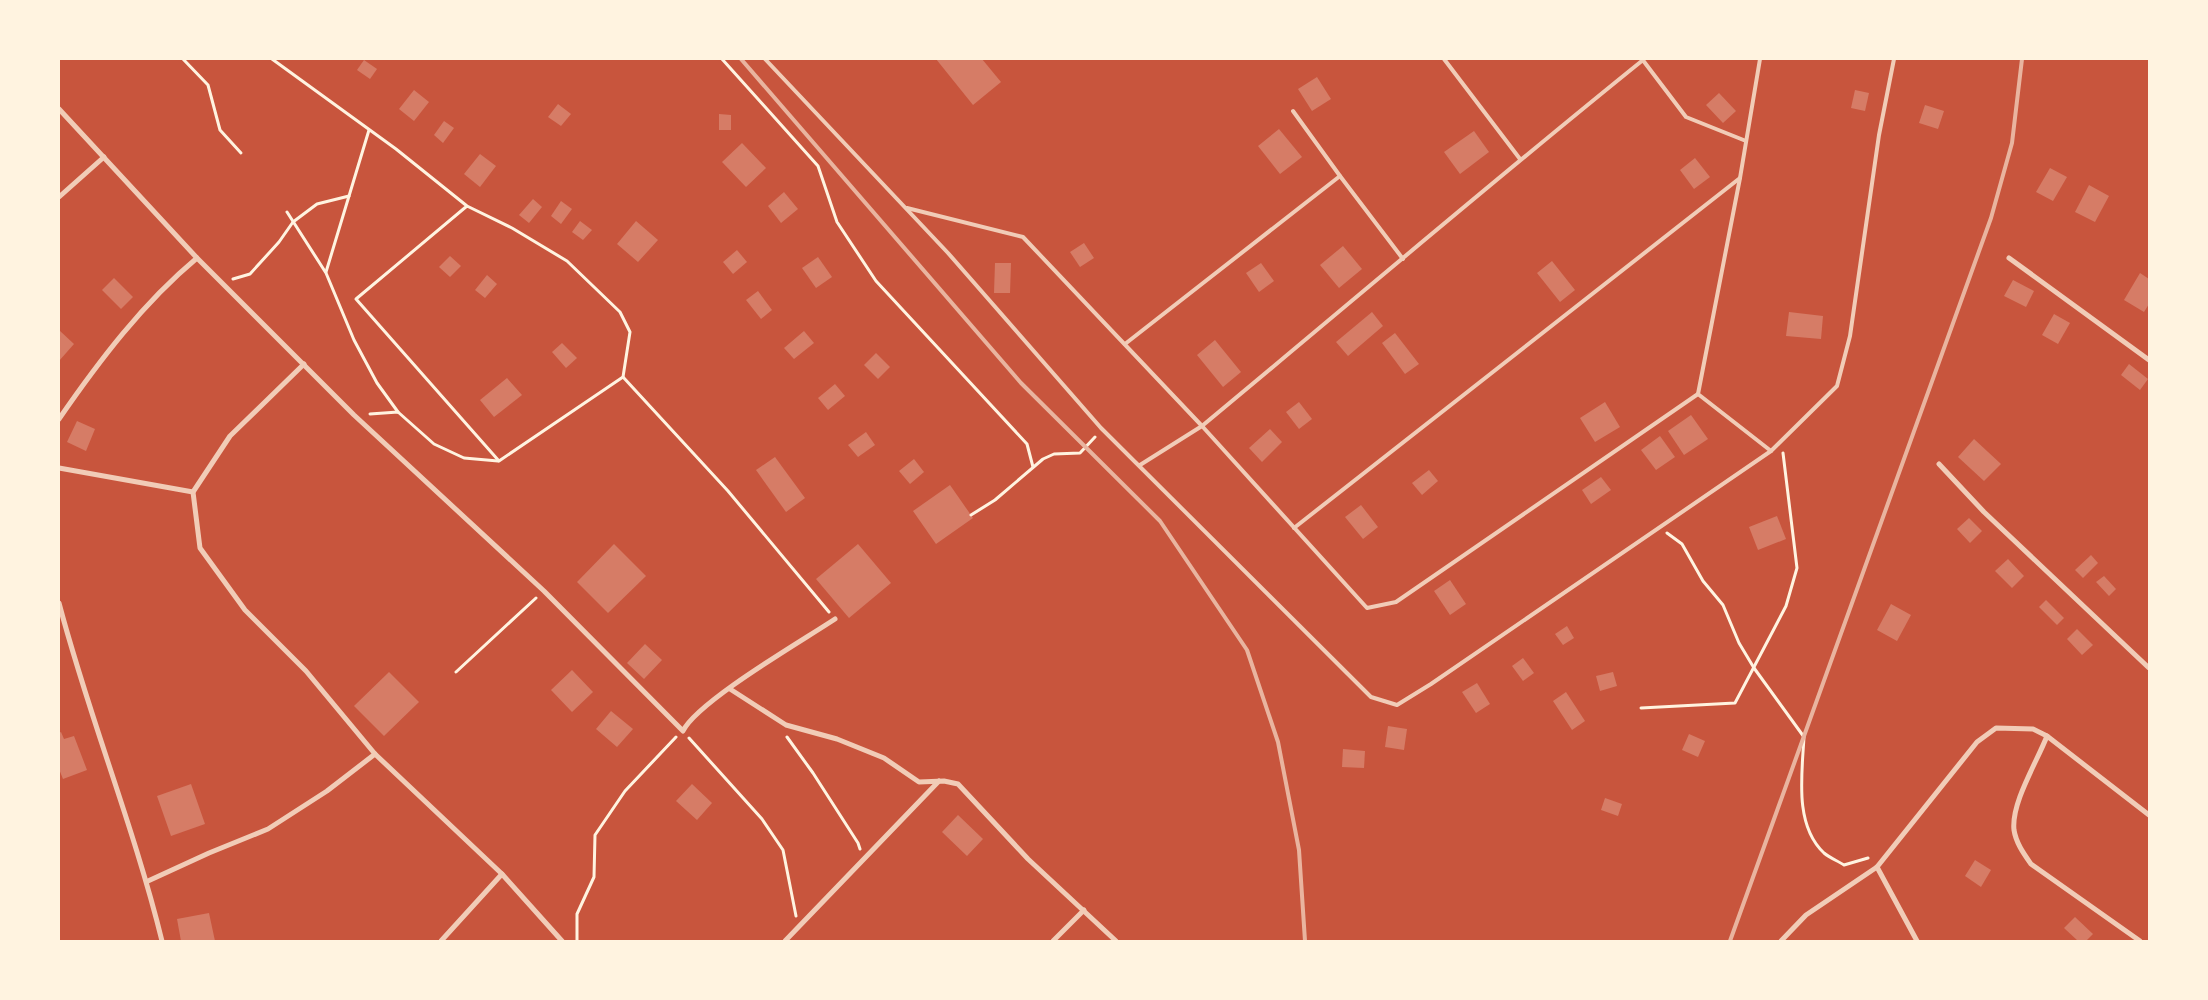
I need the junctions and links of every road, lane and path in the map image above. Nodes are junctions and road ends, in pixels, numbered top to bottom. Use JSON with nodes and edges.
{"nodes":[{"id":1,"x":183,"y":59,"type":"edge"},
{"id":2,"x":272,"y":59,"type":"edge"},
{"id":3,"x":722,"y":59,"type":"edge"},
{"id":4,"x":764,"y":59,"type":"edge"},
{"id":5,"x":1444,"y":59,"type":"edge"},
{"id":6,"x":1642,"y":59,"type":"edge"},
{"id":7,"x":1760,"y":59,"type":"edge"},
{"id":8,"x":1894,"y":59,"type":"edge"},
{"id":9,"x":59,"y":109,"type":"edge"},
{"id":10,"x":1293,"y":111,"type":"dead end"},
{"id":11,"x":369,"y":130,"type":"junction"},
{"id":12,"x":1746,"y":141,"type":"junction"},
{"id":13,"x":241,"y":153,"type":"dead end"},
{"id":14,"x":104,"y":157,"type":"junction"},
{"id":15,"x":1520,"y":159,"type":"junction"},
{"id":16,"x":1340,"y":176,"type":"junction"},
{"id":17,"x":1740,"y":178,"type":"junction"},
{"id":18,"x":349,"y":196,"type":"junction"},
{"id":19,"x":59,"y":197,"type":"edge"},
{"id":20,"x":467,"y":206,"type":"junction"},
{"id":21,"x":906,"y":207,"type":"junction"},
{"id":22,"x":286,"y":212,"type":"dead end"},
{"id":23,"x":293,"y":222,"type":"junction"},
{"id":24,"x":198,"y":258,"type":"junction"},
{"id":25,"x":2009,"y":258,"type":"dead end"},
{"id":26,"x":1403,"y":259,"type":"junction"},
{"id":27,"x":326,"y":272,"type":"junction"},
{"id":28,"x":223,"y":283,"type":"junction"},
{"id":29,"x":1125,"y":344,"type":"junction"},
{"id":30,"x":2149,"y":360,"type":"edge"},
{"id":31,"x":304,"y":364,"type":"junction"},
{"id":32,"x":623,"y":377,"type":"junction"},
{"id":33,"x":1698,"y":394,"type":"junction"},
{"id":34,"x":398,"y":412,"type":"junction"},
{"id":35,"x":354,"y":415,"type":"junction"},
{"id":36,"x":59,"y":419,"type":"edge"},
{"id":37,"x":1202,"y":426,"type":"junction"},
{"id":38,"x":1101,"y":428,"type":"junction"},
{"id":39,"x":1781,"y":442,"type":"junction"},
{"id":40,"x":1771,"y":450,"type":"junction"},
{"id":41,"x":499,"y":461,"type":"junction"},
{"id":42,"x":1939,"y":464,"type":"dead end"},
{"id":43,"x":1140,"y":466,"type":"junction"},
{"id":44,"x":1033,"y":467,"type":"junction"},
{"id":45,"x":59,"y":468,"type":"edge"},
{"id":46,"x":192,"y":492,"type":"junction"},
{"id":47,"x":971,"y":515,"type":"dead end"},
{"id":48,"x":1658,"y":527,"type":"junction"},
{"id":49,"x":1294,"y":528,"type":"junction"},
{"id":50,"x":544,"y":591,"type":"junction"},
{"id":51,"x":59,"y":602,"type":"edge"},
{"id":52,"x":835,"y":619,"type":"joint"},
{"id":53,"x":1754,"y":668,"type":"junction"},
{"id":54,"x":2149,"y":668,"type":"edge"},
{"id":55,"x":456,"y":672,"type":"dead end"},
{"id":56,"x":730,"y":689,"type":"junction"},
{"id":57,"x":1641,"y":708,"type":"dead end"},
{"id":58,"x":682,"y":731,"type":"junction"},
{"id":59,"x":783,"y":731,"type":"dead end"},
{"id":60,"x":2048,"y":736,"type":"junction"},
{"id":61,"x":375,"y":754,"type":"junction"},
{"id":62,"x":938,"y":781,"type":"junction"},
{"id":63,"x":2149,"y":815,"type":"edge"},
{"id":64,"x":862,"y":862,"type":"junction"},
{"id":65,"x":1877,"y":867,"type":"junction"},
{"id":66,"x":502,"y":874,"type":"junction"},
{"id":67,"x":148,"y":881,"type":"junction"},
{"id":68,"x":1084,"y":910,"type":"junction"},
{"id":69,"x":798,"y":928,"type":"junction"},
{"id":70,"x":162,"y":941,"type":"edge"},
{"id":71,"x":441,"y":941,"type":"edge"},
{"id":72,"x":562,"y":941,"type":"edge"},
{"id":73,"x":577,"y":941,"type":"edge"},
{"id":74,"x":785,"y":941,"type":"edge"},
{"id":75,"x":1053,"y":941,"type":"edge"},
{"id":76,"x":1116,"y":941,"type":"edge"},
{"id":77,"x":1781,"y":941,"type":"edge"},
{"id":78,"x":1917,"y":941,"type":"edge"},
{"id":79,"x":2140,"y":941,"type":"edge"}],
"edges":[{"from":1,"to":13,"type":"path"},
{"from":2,"to":11,"type":"path"},
{"from":3,"to":44,"type":"path"},
{"from":4,"to":21,"type":"lane"},
{"from":5,"to":15,"type":"lane"},
{"from":6,"to":12,"type":"lane"},
{"from":6,"to":15,"type":"lane"},
{"from":7,"to":12,"type":"lane"},
{"from":8,"to":39,"type":"lane"},
{"from":9,"to":14,"type":"street"},
{"from":10,"to":16,"type":"lane"},
{"from":11,"to":18,"type":"path"},
{"from":11,"to":20,"type":"path"},
{"from":12,"to":17,"type":"lane"},
{"from":14,"to":19,"type":"street"},
{"from":14,"to":24,"type":"street"},
{"from":15,"to":26,"type":"lane"},
{"from":16,"to":26,"type":"lane"},
{"from":16,"to":29,"type":"lane"},
{"from":17,"to":33,"type":"lane"},
{"from":17,"to":49,"type":"lane"},
{"from":18,"to":23,"type":"path"},
{"from":18,"to":27,"type":"path"},
{"from":20,"to":32,"type":"path"},
{"from":20,"to":41,"type":"path"},
{"from":21,"to":29,"type":"lane"},
{"from":21,"to":38,"type":"lane"},
{"from":22,"to":23,"type":"path"},
{"from":23,"to":27,"type":"path"},
{"from":23,"to":28,"type":"path"},
{"from":24,"to":28,"type":"street"},
{"from":24,"to":36,"type":"street"},
{"from":25,"to":30,"type":"street"},
{"from":26,"to":37,"type":"lane"},
{"from":27,"to":34,"type":"path"},
{"from":28,"to":31,"type":"street"},
{"from":29,"to":37,"type":"lane"},
{"from":31,"to":35,"type":"street"},
{"from":31,"to":46,"type":"street"},
{"from":32,"to":41,"type":"path"},
{"from":32,"to":52,"type":"path"},
{"from":33,"to":40,"type":"lane"},
{"from":33,"to":49,"type":"lane"},
{"from":34,"to":35,"type":"path"},
{"from":34,"to":41,"type":"path"},
{"from":35,"to":50,"type":"street"},
{"from":37,"to":43,"type":"lane"},
{"from":37,"to":49,"type":"lane"},
{"from":38,"to":43,"type":"lane"},
{"from":38,"to":44,"type":"path"},
{"from":39,"to":40,"type":"lane"},
{"from":39,"to":53,"type":"path"},
{"from":40,"to":48,"type":"lane"},
{"from":42,"to":54,"type":"street"},
{"from":43,"to":48,"type":"lane"},
{"from":44,"to":47,"type":"path"},
{"from":45,"to":46,"type":"street"},
{"from":46,"to":61,"type":"street"},
{"from":48,"to":53,"type":"path"},
{"from":50,"to":55,"type":"path"},
{"from":50,"to":58,"type":"street"},
{"from":51,"to":67,"type":"street"},
{"from":52,"to":56,"type":"street"},
{"from":53,"to":57,"type":"path"},
{"from":53,"to":65,"type":"path"},
{"from":56,"to":58,"type":"street"},
{"from":56,"to":62,"type":"street"},
{"from":58,"to":69,"type":"path"},
{"from":58,"to":73,"type":"path"},
{"from":59,"to":64,"type":"path"},
{"from":60,"to":63,"type":"street"},
{"from":60,"to":65,"type":"street"},
{"from":60,"to":79,"type":"street"},
{"from":61,"to":66,"type":"street"},
{"from":61,"to":67,"type":"street"},
{"from":62,"to":64,"type":"street"},
{"from":62,"to":68,"type":"street"},
{"from":64,"to":69,"type":"street"},
{"from":65,"to":77,"type":"street"},
{"from":65,"to":78,"type":"street"},
{"from":66,"to":71,"type":"street"},
{"from":66,"to":72,"type":"street"},
{"from":67,"to":70,"type":"street"},
{"from":68,"to":75,"type":"street"},
{"from":68,"to":76,"type":"street"},
{"from":69,"to":74,"type":"street"}]}
